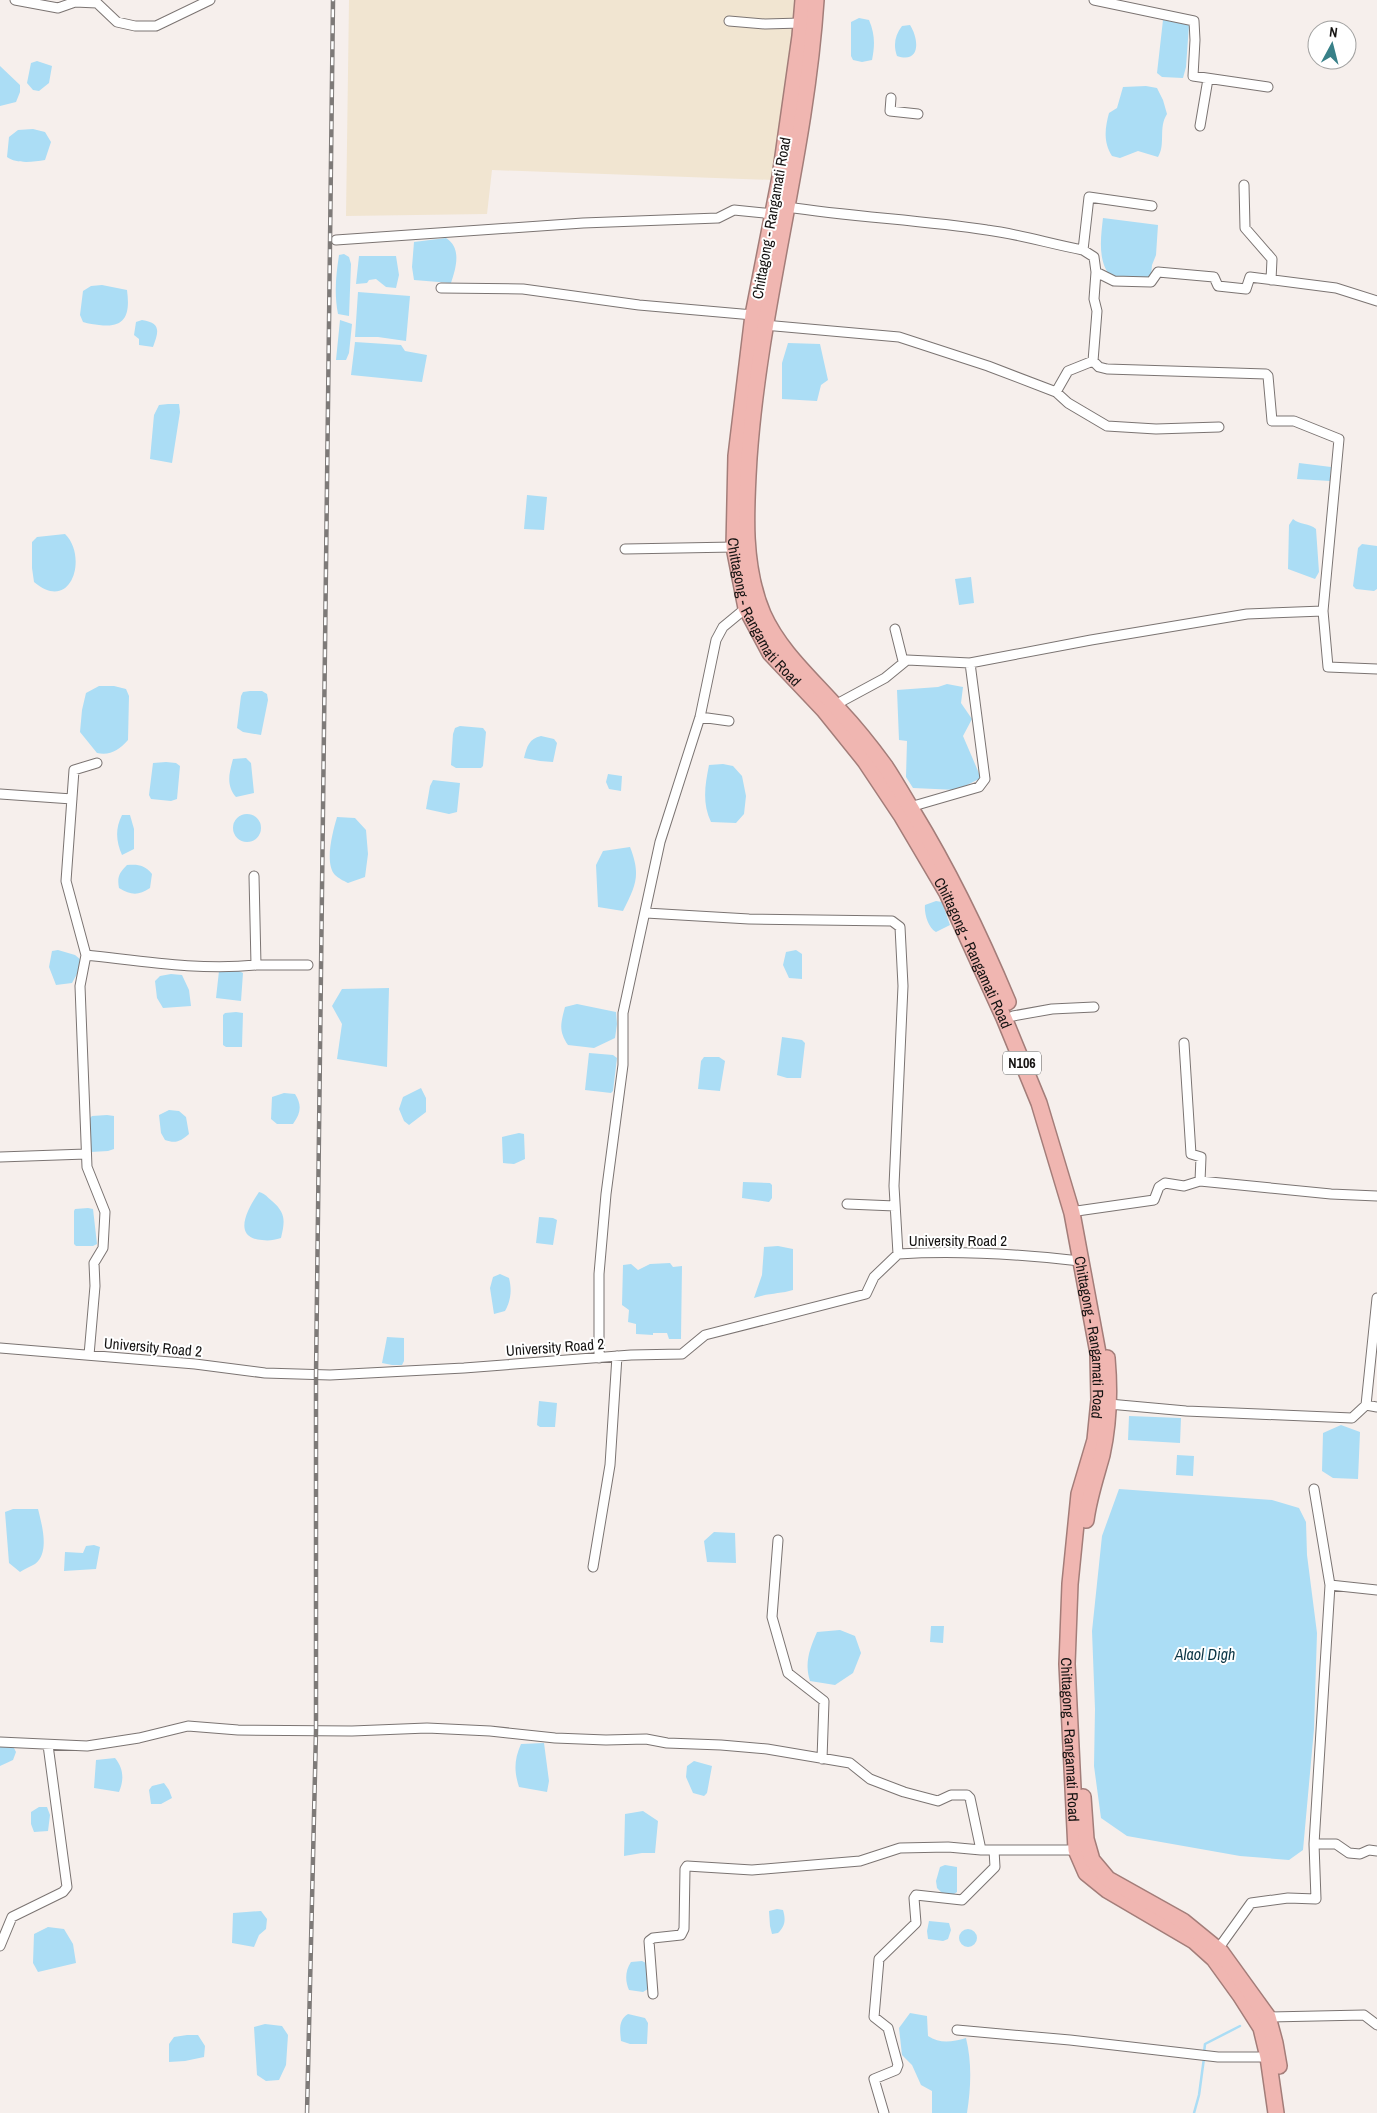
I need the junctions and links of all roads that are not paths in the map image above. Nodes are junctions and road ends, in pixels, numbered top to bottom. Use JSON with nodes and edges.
{"nodes":[{"id":1,"x":15,"y":0,"type":"edge"},
{"id":2,"x":210,"y":0,"type":"edge"},
{"id":3,"x":803,"y":0,"type":"edge"},
{"id":4,"x":816,"y":0,"type":"edge"},
{"id":5,"x":1094,"y":0,"type":"edge"},
{"id":6,"x":729,"y":21,"type":"dead end"},
{"id":7,"x":801,"y":23,"type":"junction"},
{"id":8,"x":1208,"y":79,"type":"junction"},
{"id":9,"x":1268,"y":86,"type":"dead end"},
{"id":10,"x":891,"y":98,"type":"dead end"},
{"id":11,"x":918,"y":114,"type":"dead end"},
{"id":12,"x":1200,"y":126,"type":"dead end"},
{"id":13,"x":1244,"y":184,"type":"dead end"},
{"id":14,"x":1152,"y":206,"type":"dead end"},
{"id":15,"x":786,"y":207,"type":"junction"},
{"id":16,"x":773,"y":214,"type":"junction"},
{"id":17,"x":336,"y":240,"type":"dead end"},
{"id":18,"x":1084,"y":250,"type":"junction"},
{"id":19,"x":1096,"y":272,"type":"junction"},
{"id":20,"x":1271,"y":280,"type":"junction"},
{"id":21,"x":440,"y":288,"type":"dead end"},
{"id":22,"x":1377,"y":301,"type":"edge"},
{"id":23,"x":759,"y":320,"type":"junction"},
{"id":24,"x":1093,"y":360,"type":"junction"},
{"id":25,"x":1056,"y":392,"type":"junction"},
{"id":26,"x":1220,"y":427,"type":"dead end"},
{"id":27,"x":734,"y":546,"type":"junction"},
{"id":28,"x":624,"y":549,"type":"dead end"},
{"id":29,"x":746,"y":608,"type":"junction"},
{"id":30,"x":1323,"y":611,"type":"junction"},
{"id":31,"x":894,"y":629,"type":"dead end"},
{"id":32,"x":903,"y":661,"type":"junction"},
{"id":33,"x":970,"y":663,"type":"junction"},
{"id":34,"x":1377,"y":668,"type":"edge"},
{"id":35,"x":835,"y":705,"type":"junction"},
{"id":36,"x":700,"y":717,"type":"junction"},
{"id":37,"x":729,"y":721,"type":"dead end"},
{"id":38,"x":97,"y":763,"type":"dead end"},
{"id":39,"x":0,"y":794,"type":"edge"},
{"id":40,"x":72,"y":799,"type":"junction"},
{"id":41,"x":910,"y":807,"type":"junction"},
{"id":42,"x":254,"y":876,"type":"dead end"},
{"id":43,"x":646,"y":913,"type":"junction"},
{"id":44,"x":86,"y":955,"type":"junction"},
{"id":45,"x":256,"y":965,"type":"junction"},
{"id":46,"x":308,"y":965,"type":"dead end"},
{"id":47,"x":1094,"y":1007,"type":"dead end"},
{"id":48,"x":1013,"y":1016,"type":"junction"},
{"id":49,"x":1184,"y":1043,"type":"dead end"},
{"id":50,"x":86,"y":1154,"type":"junction"},
{"id":51,"x":0,"y":1157,"type":"edge"},
{"id":52,"x":1200,"y":1181,"type":"junction"},
{"id":53,"x":1377,"y":1196,"type":"edge"},
{"id":54,"x":847,"y":1204,"type":"dead end"},
{"id":55,"x":895,"y":1206,"type":"junction"},
{"id":56,"x":1077,"y":1211,"type":"junction"},
{"id":57,"x":898,"y":1254,"type":"junction"},
{"id":58,"x":1080,"y":1261,"type":"junction"},
{"id":59,"x":1377,"y":1298,"type":"edge"},
{"id":60,"x":0,"y":1348,"type":"edge"},
{"id":61,"x":89,"y":1355,"type":"junction"},
{"id":62,"x":617,"y":1356,"type":"junction"},
{"id":63,"x":598,"y":1358,"type":"junction"},
{"id":64,"x":1109,"y":1404,"type":"junction"},
{"id":65,"x":1366,"y":1405,"type":"junction"},
{"id":66,"x":1377,"y":1407,"type":"edge"},
{"id":67,"x":1314,"y":1489,"type":"dead end"},
{"id":68,"x":778,"y":1540,"type":"dead end"},
{"id":69,"x":593,"y":1567,"type":"dead end"},
{"id":70,"x":1330,"y":1585,"type":"junction"},
{"id":71,"x":1377,"y":1590,"type":"edge"},
{"id":72,"x":0,"y":1742,"type":"edge"},
{"id":73,"x":48,"y":1745,"type":"junction"},
{"id":74,"x":822,"y":1759,"type":"junction"},
{"id":75,"x":1314,"y":1844,"type":"junction"},
{"id":76,"x":981,"y":1850,"type":"junction"},
{"id":77,"x":994,"y":1850,"type":"junction"},
{"id":78,"x":1076,"y":1850,"type":"junction"},
{"id":79,"x":1377,"y":1852,"type":"edge"},
{"id":80,"x":0,"y":1946,"type":"edge"},
{"id":81,"x":1218,"y":1949,"type":"junction"},
{"id":82,"x":653,"y":1994,"type":"dead end"},
{"id":83,"x":1268,"y":2018,"type":"junction"},
{"id":84,"x":1377,"y":2025,"type":"edge"},
{"id":85,"x":957,"y":2030,"type":"dead end"},
{"id":86,"x":1268,"y":2057,"type":"junction"},
{"id":87,"x":884,"y":2113,"type":"edge"},
{"id":88,"x":1276,"y":2113,"type":"edge"},
{"id":89,"x":1286,"y":2113,"type":"edge"}],
"edges":[{"from":1,"to":2,"type":"street"},
{"from":3,"to":7,"type":"highway","name":"Chittagong - Rangamati Road","number":"N106"},
{"from":4,"to":15,"type":"highway","name":"Chittagong - Rangamati Road","number":"N106"},
{"from":5,"to":8,"type":"street"},
{"from":6,"to":7,"type":"street"},
{"from":7,"to":16,"type":"highway","name":"Chittagong - Rangamati Road","number":"N106"},
{"from":8,"to":9,"type":"street"},
{"from":8,"to":12,"type":"street"},
{"from":10,"to":11,"type":"street"},
{"from":13,"to":20,"type":"street"},
{"from":14,"to":18,"type":"street"},
{"from":15,"to":18,"type":"street"},
{"from":15,"to":23,"type":"highway","name":"Chittagong - Rangamati Road","number":"N106"},
{"from":16,"to":17,"type":"street"},
{"from":16,"to":23,"type":"highway","name":"Chittagong - Rangamati Road","number":"N106"},
{"from":18,"to":19,"type":"street"},
{"from":19,"to":20,"type":"street"},
{"from":19,"to":24,"type":"street"},
{"from":20,"to":22,"type":"street"},
{"from":21,"to":23,"type":"street"},
{"from":23,"to":25,"type":"street"},
{"from":23,"to":27,"type":"highway","name":"Chittagong - Rangamati Road","number":"N106"},
{"from":23,"to":35,"type":"highway","name":"Chittagong - Rangamati Road","number":"N106"},
{"from":24,"to":25,"type":"street"},
{"from":24,"to":30,"type":"street"},
{"from":25,"to":26,"type":"street"},
{"from":27,"to":28,"type":"street"},
{"from":27,"to":29,"type":"highway","name":"Chittagong - Rangamati Road","number":"N106"},
{"from":29,"to":36,"type":"street"},
{"from":29,"to":58,"type":"highway","name":"Chittagong - Rangamati Road","number":"N106"},
{"from":30,"to":33,"type":"street"},
{"from":30,"to":34,"type":"street"},
{"from":31,"to":32,"type":"street"},
{"from":32,"to":33,"type":"street"},
{"from":32,"to":35,"type":"street"},
{"from":33,"to":41,"type":"street"},
{"from":35,"to":41,"type":"highway","name":"Chittagong - Rangamati Road","number":"N106"},
{"from":36,"to":37,"type":"street"},
{"from":36,"to":43,"type":"street"},
{"from":38,"to":40,"type":"street"},
{"from":39,"to":40,"type":"street"},
{"from":40,"to":44,"type":"street"},
{"from":41,"to":48,"type":"highway","name":"Chittagong - Rangamati Road","number":"N106"},
{"from":42,"to":45,"type":"street"},
{"from":43,"to":55,"type":"street"},
{"from":43,"to":63,"type":"street"},
{"from":44,"to":45,"type":"street"},
{"from":44,"to":50,"type":"street"},
{"from":45,"to":46,"type":"street"},
{"from":47,"to":48,"type":"street"},
{"from":48,"to":56,"type":"highway","name":"Chittagong - Rangamati Road","number":"N106"},
{"from":49,"to":52,"type":"street"},
{"from":50,"to":51,"type":"street"},
{"from":50,"to":61,"type":"street"},
{"from":52,"to":53,"type":"street"},
{"from":52,"to":56,"type":"street"},
{"from":54,"to":55,"type":"street"},
{"from":55,"to":57,"type":"street"},
{"from":56,"to":64,"type":"highway","name":"Chittagong - Rangamati Road","number":"N106"},
{"from":57,"to":58,"type":"street","name":"University Road 2"},
{"from":57,"to":62,"type":"street","name":"University Road 2"},
{"from":58,"to":78,"type":"highway","name":"Chittagong - Rangamati Road","number":"N106"},
{"from":59,"to":65,"type":"street"},
{"from":60,"to":61,"type":"street","name":"University Road 2"},
{"from":61,"to":63,"type":"street","name":"University Road 2"},
{"from":62,"to":63,"type":"street","name":"University Road 2"},
{"from":62,"to":69,"type":"street"},
{"from":64,"to":65,"type":"street"},
{"from":64,"to":81,"type":"highway","name":"Chittagong - Rangamati Road","number":"N106"},
{"from":65,"to":66,"type":"street"},
{"from":67,"to":70,"type":"street"},
{"from":68,"to":74,"type":"street"},
{"from":70,"to":71,"type":"street"},
{"from":70,"to":75,"type":"street"},
{"from":72,"to":73,"type":"street"},
{"from":73,"to":74,"type":"street"},
{"from":73,"to":80,"type":"street"},
{"from":74,"to":76,"type":"street"},
{"from":75,"to":79,"type":"street"},
{"from":75,"to":81,"type":"street"},
{"from":76,"to":77,"type":"street"},
{"from":76,"to":82,"type":"street"},
{"from":77,"to":78,"type":"street"},
{"from":77,"to":87,"type":"street"},
{"from":78,"to":86,"type":"highway","name":"Chittagong - Rangamati Road","number":"N106"},
{"from":81,"to":83,"type":"highway","name":"Chittagong - Rangamati Road","number":"N106"},
{"from":83,"to":84,"type":"street"},
{"from":83,"to":89,"type":"highway","name":"Chittagong - Rangamati Road","number":"N106"},
{"from":85,"to":86,"type":"street"},
{"from":86,"to":88,"type":"highway","name":"Chittagong - Rangamati Road","number":"N106"}]}
